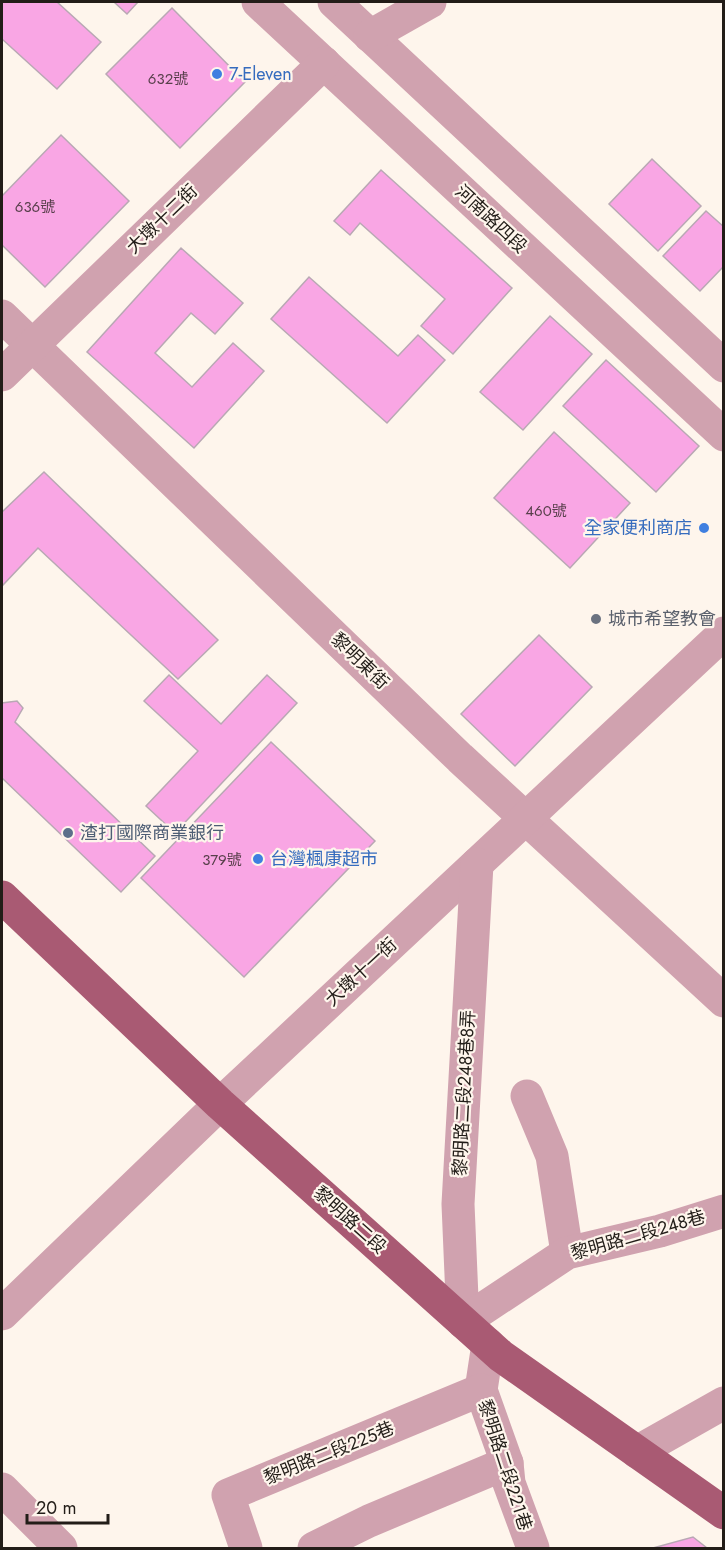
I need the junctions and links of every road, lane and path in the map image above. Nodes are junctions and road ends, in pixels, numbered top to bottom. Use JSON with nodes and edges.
{"nodes":[{"id":1,"x":258,"y":2,"type":"edge"},
{"id":2,"x":334,"y":2,"type":"edge"},
{"id":3,"x":430,"y":2,"type":"edge"},
{"id":4,"x":370,"y":36,"type":"junction"},
{"id":5,"x":324,"y":63,"type":"junction"},
{"id":6,"x":2,"y":316,"type":"edge"},
{"id":7,"x":32,"y":345,"type":"junction"},
{"id":8,"x":723,"y":366,"type":"edge"},
{"id":9,"x":2,"y":375,"type":"edge"},
{"id":10,"x":723,"y":435,"type":"edge"},
{"id":11,"x":723,"y":633,"type":"edge"},
{"id":12,"x":524,"y":819,"type":"junction"},
{"id":13,"x":477,"y":864,"type":"junction"},
{"id":14,"x":2,"y":897,"type":"edge"},
{"id":15,"x":723,"y":1001,"type":"edge"},
{"id":16,"x":527,"y":1096,"type":"dead end"},
{"id":17,"x":220,"y":1104,"type":"junction"},
{"id":18,"x":723,"y":1211,"type":"edge"},
{"id":19,"x":567,"y":1253,"type":"junction"},
{"id":20,"x":2,"y":1314,"type":"edge"},
{"id":21,"x":463,"y":1322,"type":"junction"},
{"id":22,"x":488,"y":1344,"type":"junction"},
{"id":23,"x":481,"y":1390,"type":"junction"},
{"id":24,"x":723,"y":1403,"type":"edge"},
{"id":25,"x":637,"y":1452,"type":"junction"},
{"id":26,"x":507,"y":1463,"type":"junction"},
{"id":27,"x":2,"y":1489,"type":"edge"},
{"id":28,"x":723,"y":1513,"type":"edge"},
{"id":29,"x":61,"y":1548,"type":"edge"},
{"id":30,"x":246,"y":1548,"type":"edge"},
{"id":31,"x":314,"y":1548,"type":"edge"},
{"id":32,"x":533,"y":1548,"type":"edge"}],
"edges":[{"from":1,"to":5,"type":"street","name":"河南路四段"},
{"from":2,"to":4,"type":"street"},
{"from":3,"to":4,"type":"street"},
{"from":4,"to":8,"type":"street"},
{"from":5,"to":7,"type":"street","name":"大墩十二街"},
{"from":5,"to":10,"type":"street","name":"河南路四段"},
{"from":6,"to":7,"type":"street","name":"黎明東街"},
{"from":7,"to":9,"type":"street","name":"大墩十二街"},
{"from":7,"to":12,"type":"street","name":"黎明東街"},
{"from":11,"to":12,"type":"street","name":"大墩十一街"},
{"from":12,"to":13,"type":"street","name":"大墩十一街"},
{"from":12,"to":15,"type":"street","name":"黎明東街"},
{"from":13,"to":17,"type":"street","name":"大墩十一街"},
{"from":13,"to":21,"type":"street","name":"黎明路二段248巷8弄"},
{"from":14,"to":17,"type":"main road","name":"黎明路二段"},
{"from":16,"to":19,"type":"street"},
{"from":17,"to":20,"type":"street","name":"大墩十一街"},
{"from":17,"to":21,"type":"main road","name":"黎明路二段"},
{"from":18,"to":19,"type":"street","name":"黎明路二段248巷"},
{"from":19,"to":21,"type":"street","name":"黎明路二段248巷"},
{"from":21,"to":22,"type":"main road","name":"黎明路二段"},
{"from":22,"to":23,"type":"street","name":"黎明路二段221巷"},
{"from":22,"to":25,"type":"main road","name":"黎明路二段"},
{"from":23,"to":26,"type":"street","name":"黎明路二段221巷"},
{"from":23,"to":30,"type":"street","name":"黎明路二段225巷"},
{"from":24,"to":25,"type":"street"},
{"from":25,"to":28,"type":"main road","name":"黎明路二段"},
{"from":26,"to":31,"type":"street"},
{"from":26,"to":32,"type":"street","name":"黎明路二段221巷"},
{"from":27,"to":29,"type":"street"}]}
